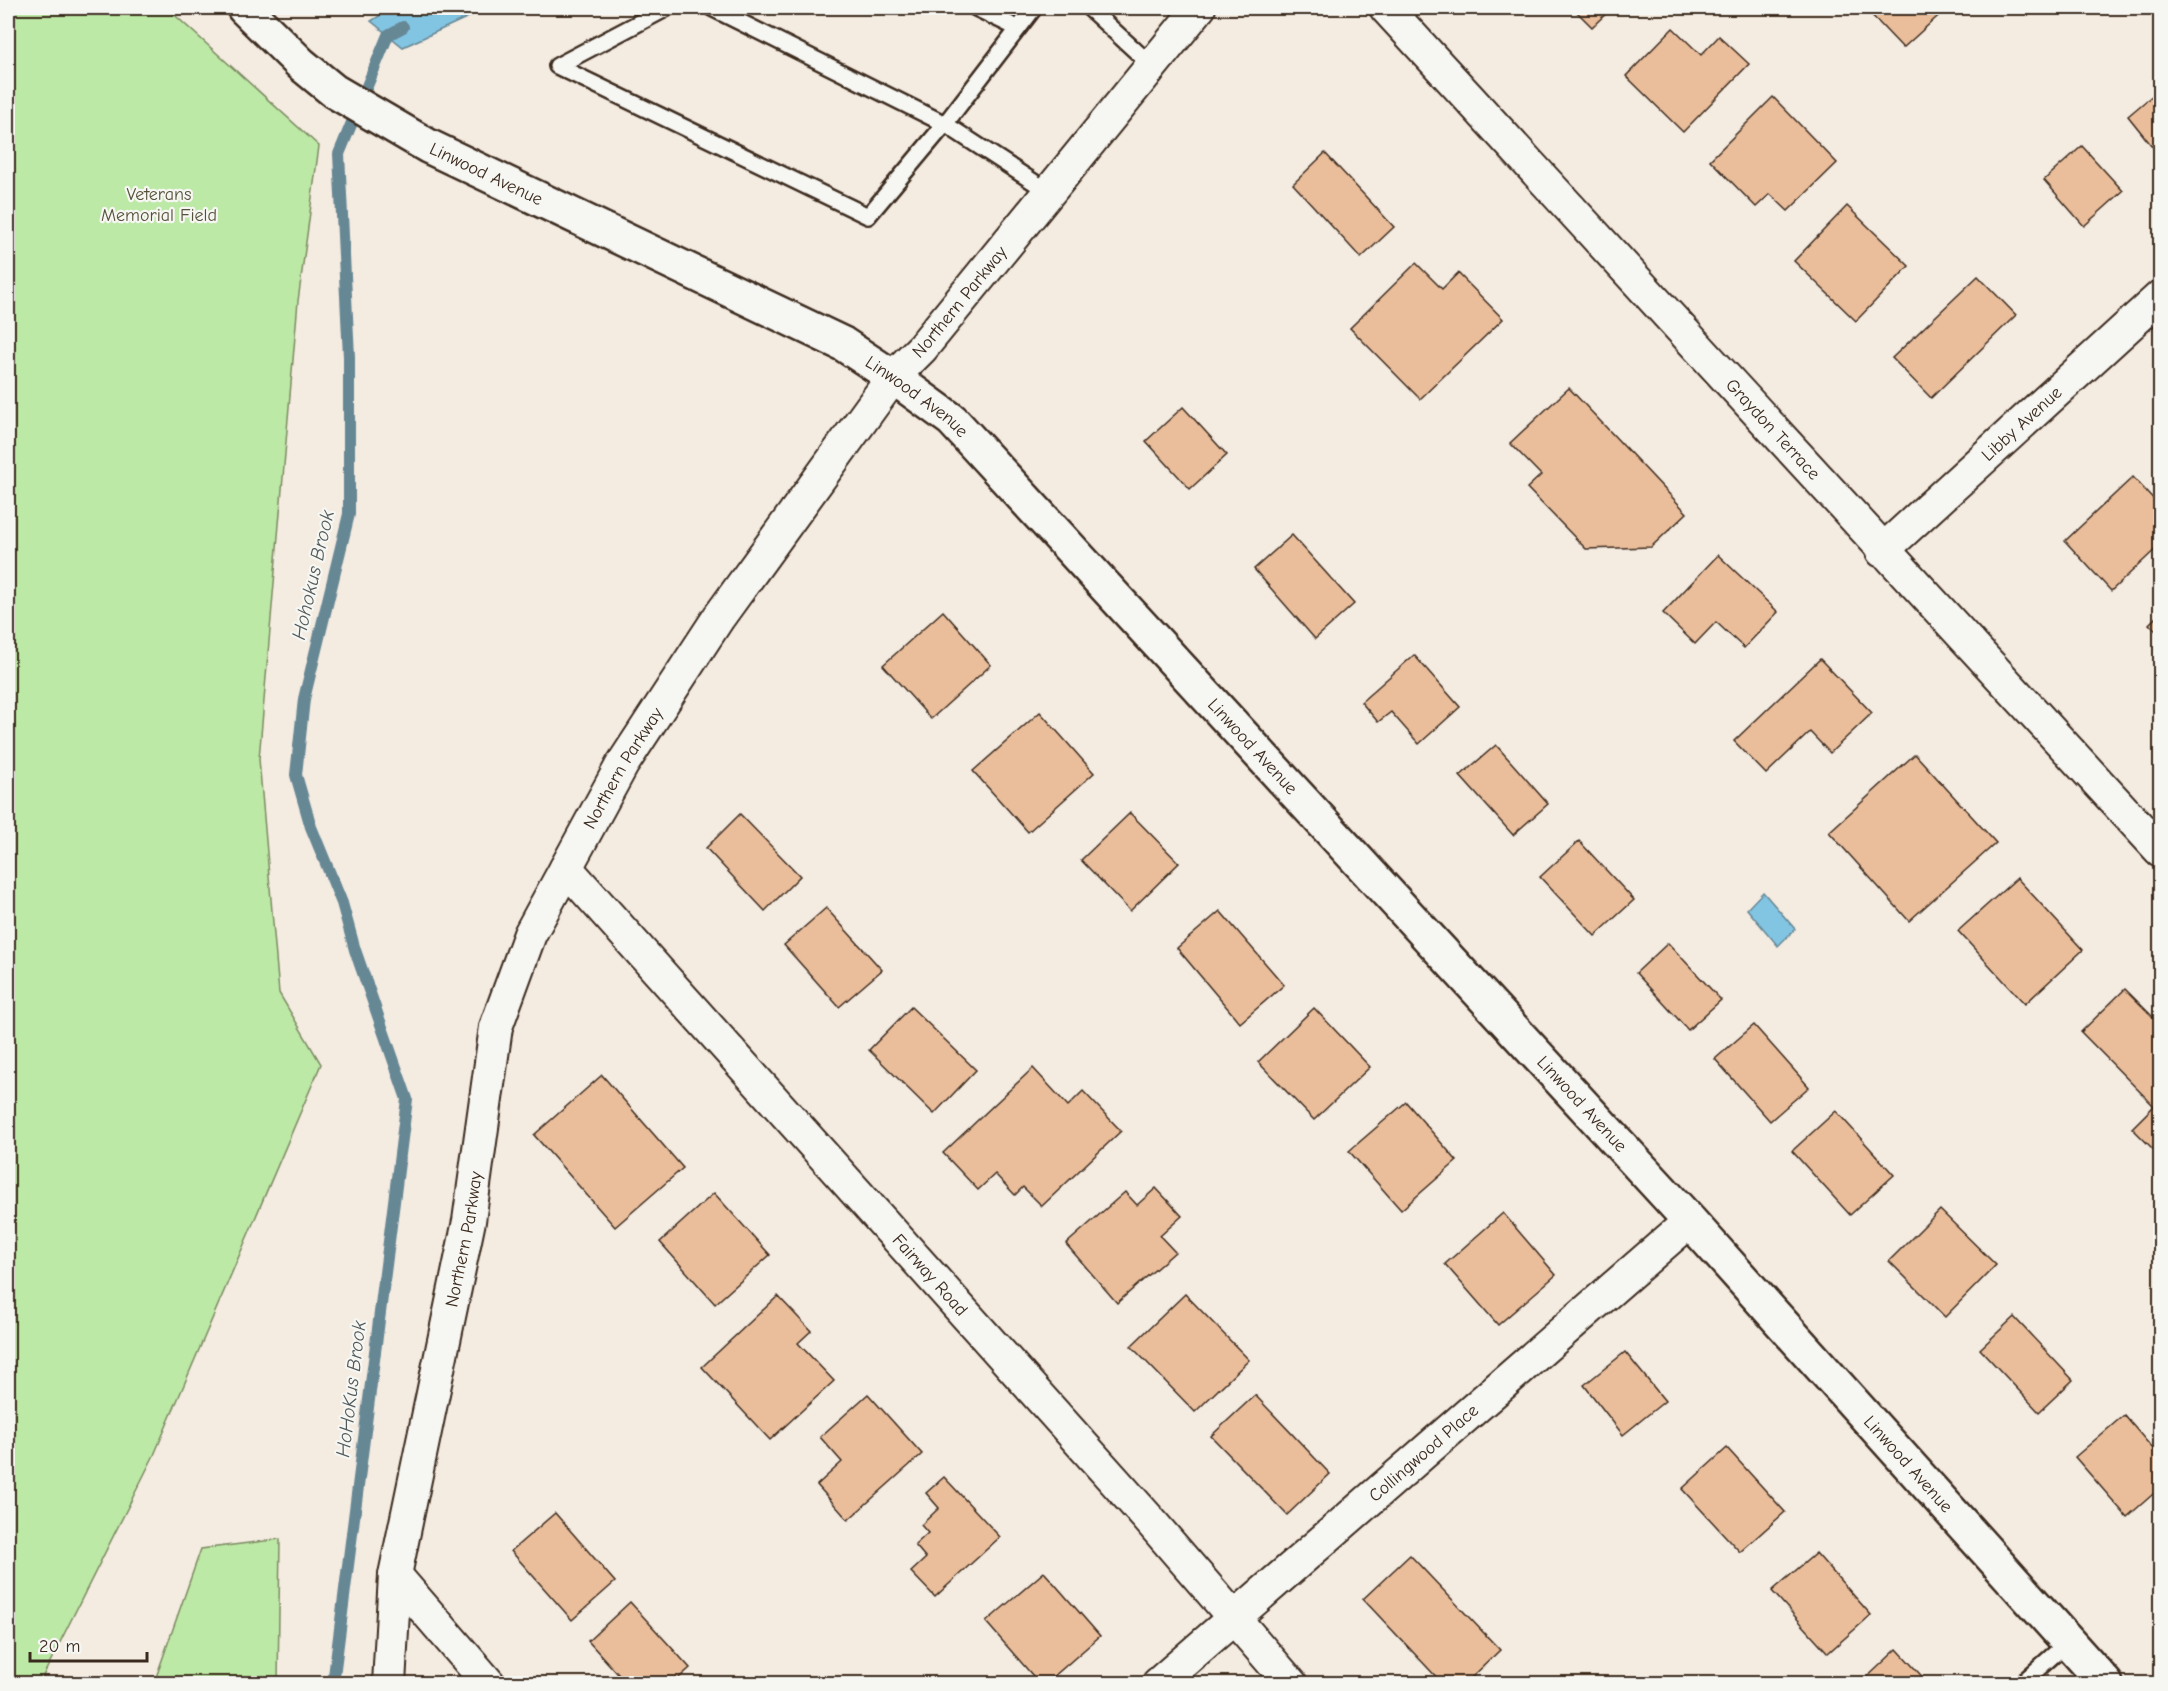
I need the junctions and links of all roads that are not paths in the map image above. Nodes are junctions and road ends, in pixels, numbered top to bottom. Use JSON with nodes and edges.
{"nodes":[{"id":1,"x":244,"y":8,"type":"edge"},
{"id":2,"x":667,"y":8,"type":"edge"},
{"id":3,"x":712,"y":8,"type":"edge"},
{"id":4,"x":976,"y":8,"type":"edge"},
{"id":5,"x":1034,"y":8,"type":"edge"},
{"id":6,"x":1089,"y":8,"type":"edge"},
{"id":7,"x":1199,"y":8,"type":"edge"},
{"id":8,"x":1386,"y":8,"type":"edge"},
{"id":9,"x":1017,"y":28,"type":"junction"},
{"id":10,"x":1151,"y":65,"type":"junction"},
{"id":11,"x":945,"y":124,"type":"junction"},
{"id":12,"x":1049,"y":192,"type":"junction"},
{"id":13,"x":2160,"y":297,"type":"edge"},
{"id":14,"x":893,"y":376,"type":"junction"},
{"id":15,"x":1882,"y":550,"type":"junction"},
{"id":16,"x":2160,"y":850,"type":"edge"},
{"id":17,"x":566,"y":868,"type":"junction"},
{"id":18,"x":1690,"y":1221,"type":"junction"},
{"id":19,"x":395,"y":1575,"type":"junction"},
{"id":20,"x":1233,"y":1618,"type":"junction"},
{"id":21,"x":2068,"y":1642,"type":"junction"},
{"id":22,"x":389,"y":1683,"type":"edge"},
{"id":23,"x":489,"y":1683,"type":"edge"},
{"id":24,"x":1158,"y":1683,"type":"edge"},
{"id":25,"x":1291,"y":1683,"type":"edge"},
{"id":26,"x":2021,"y":1683,"type":"edge"},
{"id":27,"x":2106,"y":1683,"type":"edge"}],
"edges":[{"from":1,"to":14,"type":"main road","name":"Linwood Avenue"},
{"from":2,"to":11,"type":"lane"},
{"from":3,"to":11,"type":"lane"},
{"from":4,"to":9,"type":"lane"},
{"from":5,"to":9,"type":"lane"},
{"from":6,"to":10,"type":"lane"},
{"from":7,"to":10,"type":"street","name":"Northern Parkway"},
{"from":8,"to":15,"type":"street","name":"Graydon Terrace"},
{"from":9,"to":11,"type":"lane"},
{"from":10,"to":12,"type":"street","name":"Northern Parkway"},
{"from":11,"to":12,"type":"lane"},
{"from":12,"to":14,"type":"street","name":"Northern Parkway"},
{"from":13,"to":15,"type":"street","name":"Libby Avenue"},
{"from":14,"to":17,"type":"street","name":"Northern Parkway"},
{"from":14,"to":18,"type":"main road","name":"Linwood Avenue"},
{"from":15,"to":16,"type":"street","name":"Graydon Terrace"},
{"from":17,"to":19,"type":"street","name":"Northern Parkway"},
{"from":17,"to":20,"type":"street","name":"Fairway Road"},
{"from":18,"to":20,"type":"street","name":"Collingwood Place"},
{"from":18,"to":21,"type":"main road","name":"Linwood Avenue"},
{"from":19,"to":22,"type":"street","name":"Northern Parkway"},
{"from":19,"to":23,"type":"street"},
{"from":20,"to":24,"type":"street","name":"Collingwood Place"},
{"from":20,"to":25,"type":"street","name":"Fairway Road"},
{"from":21,"to":26,"type":"lane"},
{"from":21,"to":27,"type":"main road","name":"Linwood Avenue"}]}
